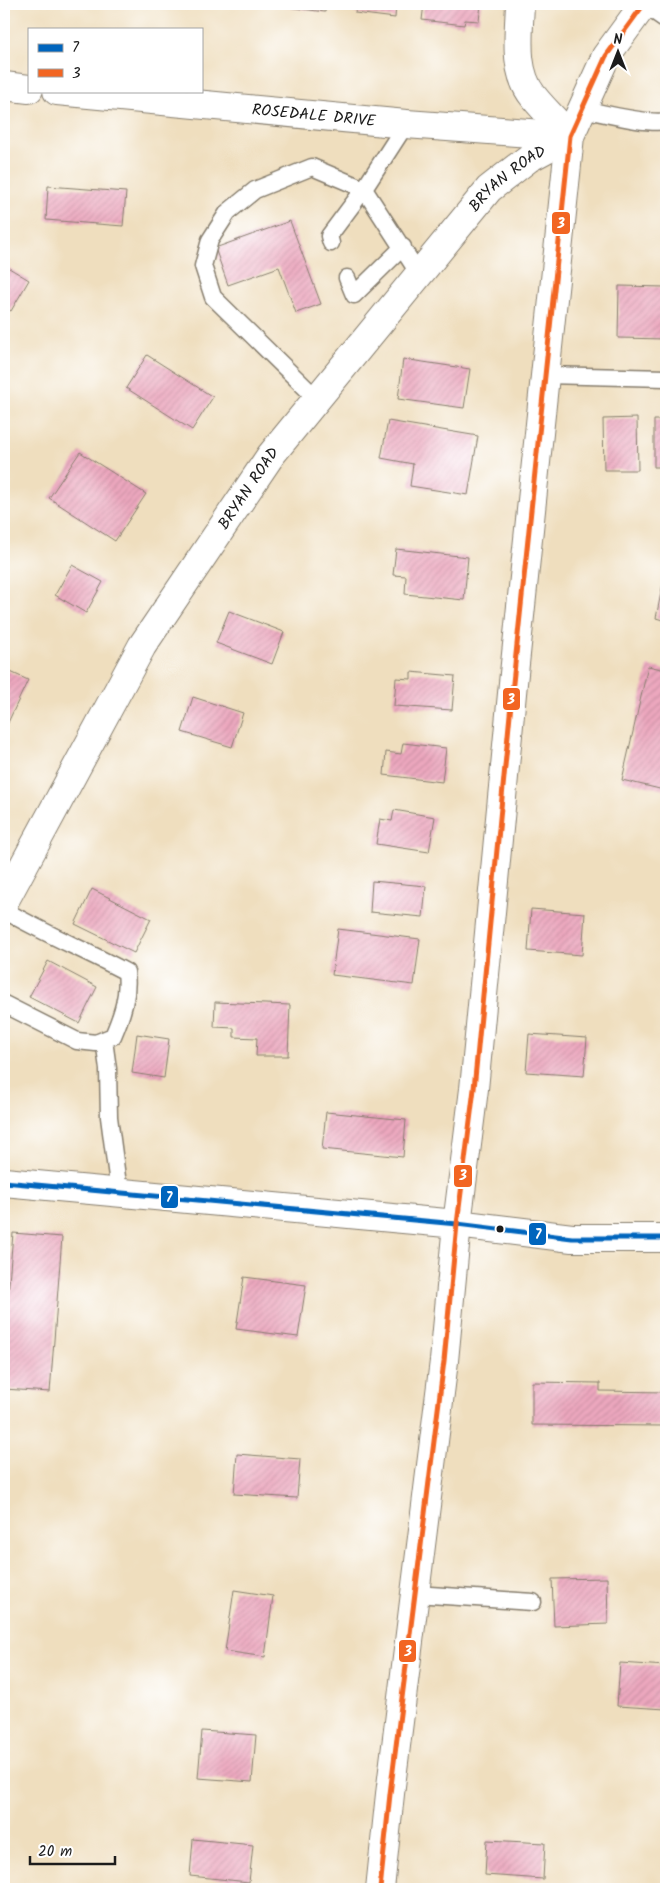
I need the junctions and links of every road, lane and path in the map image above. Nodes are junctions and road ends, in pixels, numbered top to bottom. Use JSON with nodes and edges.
{"nodes":[{"id":1,"x":520,"y":4,"type":"edge"},
{"id":2,"x":644,"y":4,"type":"edge"},
{"id":3,"x":666,"y":20,"type":"edge"},
{"id":4,"x":68,"y":92,"type":"edge"},
{"id":5,"x":582,"y":109,"type":"junction"},
{"id":6,"x":666,"y":121,"type":"edge"},
{"id":7,"x":406,"y":124,"type":"junction"},
{"id":8,"x":570,"y":136,"type":"junction"},
{"id":9,"x":364,"y":189,"type":"junction"},
{"id":10,"x":331,"y":243,"type":"dead end"},
{"id":11,"x":403,"y":247,"type":"junction"},
{"id":12,"x":419,"y":274,"type":"junction"},
{"id":13,"x":347,"y":278,"type":"dead end"},
{"id":14,"x":545,"y":375,"type":"junction"},
{"id":15,"x":666,"y":378,"type":"edge"},
{"id":16,"x":317,"y":399,"type":"junction"},
{"id":17,"x":4,"y":902,"type":"edge"},
{"id":18,"x":4,"y":910,"type":"edge"},
{"id":19,"x":4,"y":1004,"type":"edge"},
{"id":20,"x":104,"y":1040,"type":"junction"},
{"id":21,"x":4,"y":1182,"type":"edge"},
{"id":22,"x":119,"y":1192,"type":"junction"},
{"id":23,"x":458,"y":1224,"type":"junction"},
{"id":24,"x":666,"y":1238,"type":"edge"},
{"id":25,"x":415,"y":1594,"type":"junction"},
{"id":26,"x":533,"y":1602,"type":"dead end"},
{"id":27,"x":380,"y":1889,"type":"edge"}],
"edges":[{"from":1,"to":8,"type":"street"},
{"from":2,"to":3,"type":"lane"},
{"from":2,"to":5,"type":"street"},
{"from":4,"to":7,"type":"street","name":"ROSEDALE DRIVE"},
{"from":5,"to":6,"type":"lane"},
{"from":5,"to":8,"type":"street"},
{"from":7,"to":8,"type":"street","name":"ROSEDALE DRIVE"},
{"from":7,"to":9,"type":"lane"},
{"from":8,"to":12,"type":"street","name":"BRYAN ROAD"},
{"from":8,"to":14,"type":"street"},
{"from":9,"to":10,"type":"lane"},
{"from":9,"to":11,"type":"lane"},
{"from":9,"to":16,"type":"lane"},
{"from":11,"to":12,"type":"lane"},
{"from":11,"to":13,"type":"lane"},
{"from":12,"to":16,"type":"street","name":"BRYAN ROAD"},
{"from":14,"to":15,"type":"lane"},
{"from":14,"to":23,"type":"street"},
{"from":16,"to":17,"type":"street","name":"BRYAN ROAD"},
{"from":18,"to":20,"type":"lane"},
{"from":19,"to":20,"type":"lane"},
{"from":20,"to":22,"type":"lane"},
{"from":21,"to":22,"type":"street"},
{"from":22,"to":23,"type":"street"},
{"from":23,"to":24,"type":"street"},
{"from":23,"to":25,"type":"street"},
{"from":25,"to":26,"type":"lane"},
{"from":25,"to":27,"type":"street"}]}
